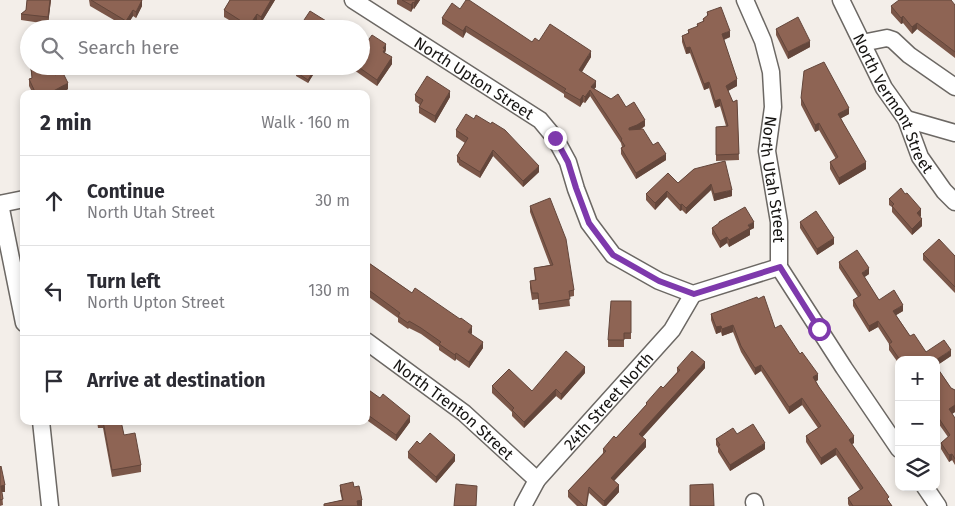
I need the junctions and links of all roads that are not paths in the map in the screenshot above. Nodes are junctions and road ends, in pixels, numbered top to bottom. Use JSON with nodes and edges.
{"nodes":[{"id":1,"x":353,"y":0,"type":"edge"},
{"id":2,"x":745,"y":0,"type":"edge"},
{"id":3,"x":841,"y":0,"type":"edge"},
{"id":4,"x":862,"y":42,"type":"junction"},
{"id":5,"x":955,"y":88,"type":"edge"},
{"id":6,"x":906,"y":119,"type":"junction"},
{"id":7,"x":955,"y":133,"type":"edge"},
{"id":8,"x":20,"y":200,"type":"edge"},
{"id":9,"x":955,"y":202,"type":"edge"},
{"id":10,"x":0,"y":204,"type":"edge"},
{"id":11,"x":780,"y":267,"type":"junction"},
{"id":12,"x":694,"y":294,"type":"junction"},
{"id":13,"x":20,"y":303,"type":"edge"},
{"id":14,"x":370,"y":344,"type":"edge"},
{"id":15,"x":41,"y":425,"type":"edge"},
{"id":16,"x":897,"y":446,"type":"edge"},
{"id":17,"x":537,"y":480,"type":"junction"},
{"id":18,"x":928,"y":491,"type":"edge"},
{"id":19,"x":50,"y":506,"type":"edge"},
{"id":20,"x":523,"y":506,"type":"edge"},
{"id":21,"x":938,"y":506,"type":"edge"}],
"edges":[{"from":1,"to":12,"type":"street","name":"North Upton Street"},
{"from":2,"to":11,"type":"street","name":"North Utah Street"},
{"from":3,"to":4,"type":"street","name":"North Vermont Street"},
{"from":4,"to":5,"type":"street"},
{"from":4,"to":6,"type":"street","name":"North Vermont Street"},
{"from":6,"to":7,"type":"street"},
{"from":6,"to":9,"type":"street","name":"North Vermont Street"},
{"from":8,"to":10,"type":"street"},
{"from":10,"to":13,"type":"street"},
{"from":11,"to":12,"type":"street"},
{"from":11,"to":16,"type":"street","name":"North Utah Street"},
{"from":12,"to":17,"type":"street","name":"24th Street North"},
{"from":14,"to":17,"type":"street","name":"North Trenton Street"},
{"from":15,"to":19,"type":"street"},
{"from":17,"to":20,"type":"street","name":"24th Street North"},
{"from":18,"to":21,"type":"street"}]}
